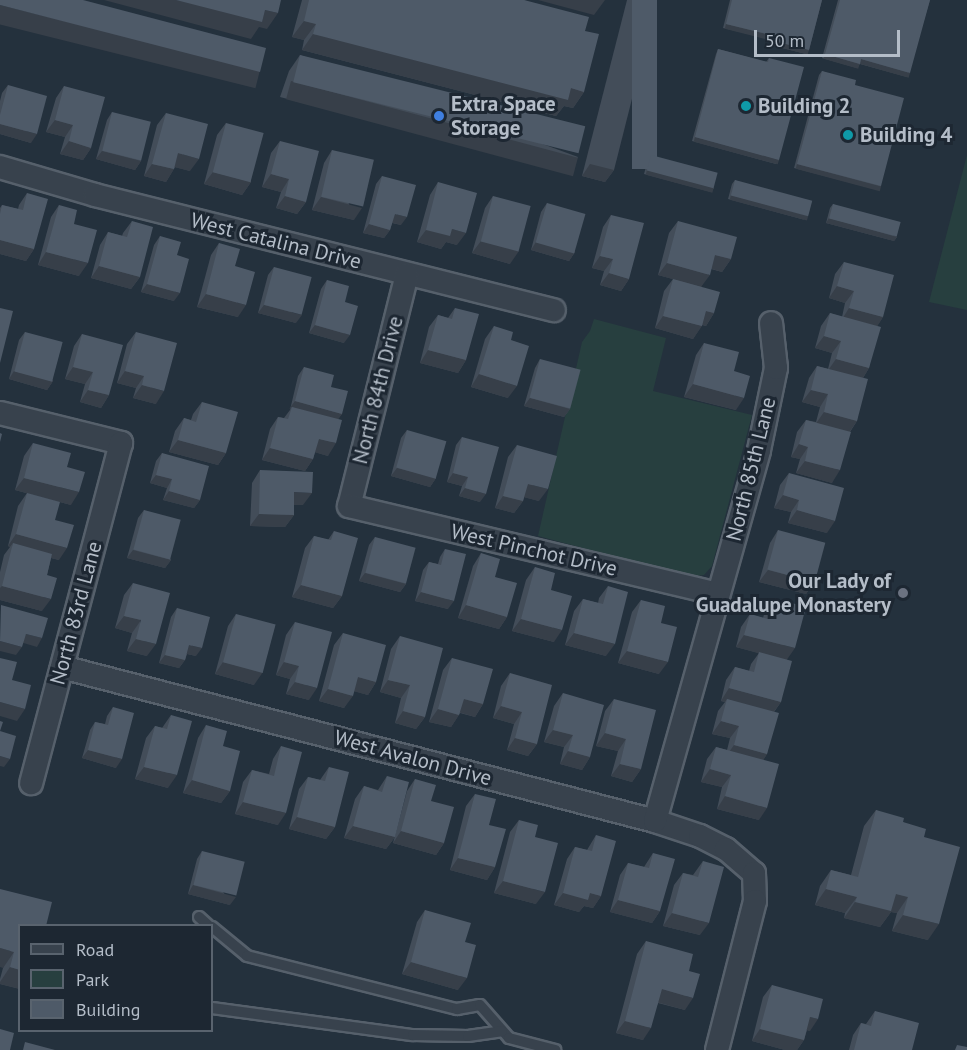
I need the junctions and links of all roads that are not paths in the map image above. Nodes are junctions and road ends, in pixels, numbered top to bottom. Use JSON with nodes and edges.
{"nodes":[{"id":1,"x":0,"y":167,"type":"edge"},
{"id":2,"x":407,"y":274,"type":"junction"},
{"id":3,"x":554,"y":310,"type":"dead end"},
{"id":4,"x":771,"y":323,"type":"dead end"},
{"id":5,"x":0,"y":412,"type":"edge"},
{"id":6,"x":349,"y":506,"type":"joint"},
{"id":7,"x":718,"y":594,"type":"junction"},
{"id":8,"x":62,"y":667,"type":"junction"},
{"id":9,"x":31,"y":783,"type":"dead end"},
{"id":10,"x":655,"y":821,"type":"junction"},
{"id":11,"x":199,"y":918,"type":"dead end"},
{"id":12,"x":208,"y":924,"type":"edge"},
{"id":13,"x":213,"y":928,"type":"edge"},
{"id":14,"x":213,"y":1008,"type":"edge"},
{"id":15,"x":502,"y":1031,"type":"junction"},
{"id":16,"x":555,"y":1050,"type":"edge"},
{"id":17,"x":717,"y":1050,"type":"edge"}],
"edges":[{"from":1,"to":2,"type":"street","name":"West Catalina Drive"},
{"from":2,"to":3,"type":"street","name":"West Catalina Drive"},
{"from":2,"to":6,"type":"street","name":"North 84th Drive"},
{"from":4,"to":7,"type":"street","name":"North 85th Lane"},
{"from":5,"to":8,"type":"street","name":"North 83rd Lane"},
{"from":6,"to":7,"type":"street","name":"West Pinchot Drive"},
{"from":7,"to":10,"type":"street","name":"North 85th Lane"},
{"from":8,"to":9,"type":"street","name":"North 83rd Lane"},
{"from":8,"to":10,"type":"street","name":"West Avalon Drive"},
{"from":10,"to":17,"type":"street","name":"West Avalon Drive"},
{"from":11,"to":12,"type":"lane"},
{"from":13,"to":15,"type":"lane"},
{"from":14,"to":15,"type":"lane"},
{"from":15,"to":16,"type":"lane"}]}
